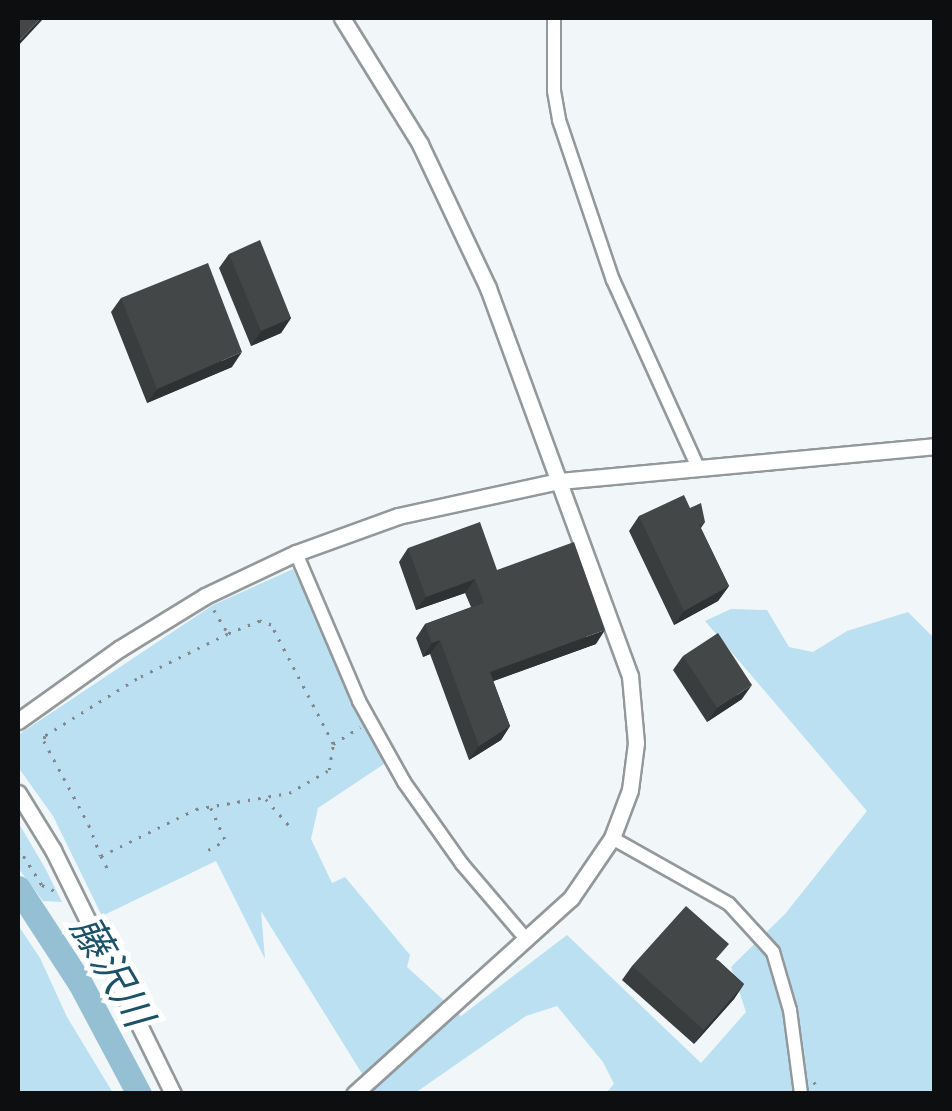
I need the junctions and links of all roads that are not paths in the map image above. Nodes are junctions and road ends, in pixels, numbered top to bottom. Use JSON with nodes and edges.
{"nodes":[{"id":1,"x":342,"y":18,"type":"edge"},
{"id":2,"x":554,"y":18,"type":"edge"},
{"id":3,"x":934,"y":446,"type":"edge"},
{"id":4,"x":698,"y":466,"type":"junction"},
{"id":5,"x":560,"y":481,"type":"junction"},
{"id":6,"x":296,"y":553,"type":"junction"},
{"id":7,"x":18,"y":721,"type":"edge"},
{"id":8,"x":18,"y":793,"type":"edge"},
{"id":9,"x":612,"y":838,"type":"junction"},
{"id":10,"x":526,"y":940,"type":"junction"},
{"id":11,"x":172,"y":1094,"type":"edge"},
{"id":12,"x":354,"y":1094,"type":"edge"},
{"id":13,"x":801,"y":1094,"type":"edge"}],
"edges":[{"from":1,"to":5,"type":"street"},
{"from":2,"to":4,"type":"street"},
{"from":3,"to":4,"type":"street"},
{"from":4,"to":5,"type":"street"},
{"from":5,"to":6,"type":"street"},
{"from":5,"to":9,"type":"street"},
{"from":6,"to":7,"type":"street"},
{"from":6,"to":10,"type":"street"},
{"from":8,"to":11,"type":"street"},
{"from":9,"to":10,"type":"street"},
{"from":9,"to":13,"type":"street"},
{"from":10,"to":12,"type":"street"}]}
